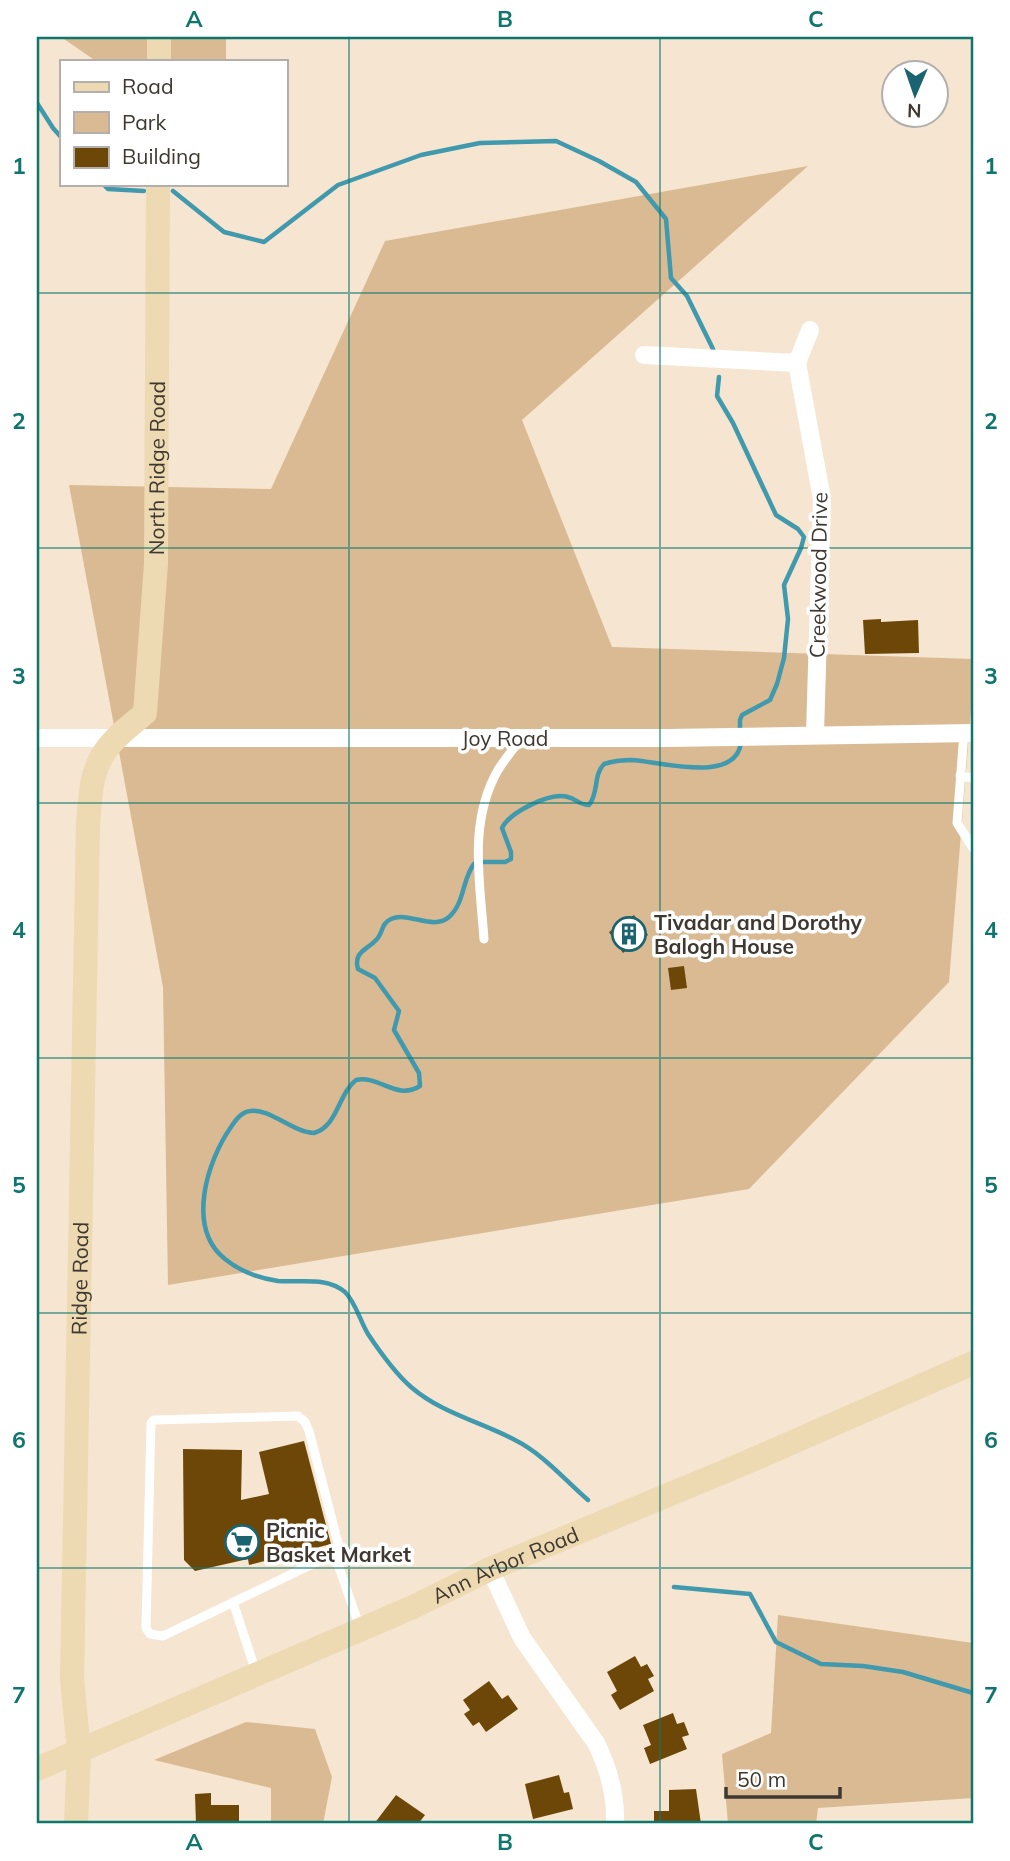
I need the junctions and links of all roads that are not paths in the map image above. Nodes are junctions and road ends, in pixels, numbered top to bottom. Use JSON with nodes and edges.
{"nodes":[{"id":1,"x":159,"y":37,"type":"edge"},
{"id":2,"x":159,"y":60,"type":"edge"},
{"id":3,"x":158,"y":186,"type":"edge"},
{"id":4,"x":810,"y":330,"type":"dead end"},
{"id":5,"x":644,"y":355,"type":"dead end"},
{"id":6,"x":797,"y":363,"type":"junction"},
{"id":7,"x":969,"y":733,"type":"edge"},
{"id":8,"x":815,"y":734,"type":"junction"},
{"id":9,"x":37,"y":738,"type":"edge"},
{"id":10,"x":522,"y":738,"type":"junction"},
{"id":11,"x":117,"y":739,"type":"junction"},
{"id":12,"x":960,"y":776,"type":"junction"},
{"id":13,"x":973,"y":778,"type":"edge"},
{"id":14,"x":973,"y":848,"type":"edge"},
{"id":15,"x":484,"y":939,"type":"dead end"},
{"id":16,"x":973,"y":1363,"type":"edge"},
{"id":17,"x":334,"y":1559,"type":"junction"},
{"id":18,"x":490,"y":1569,"type":"junction"},
{"id":19,"x":233,"y":1602,"type":"junction"},
{"id":20,"x":360,"y":1629,"type":"junction"},
{"id":21,"x":257,"y":1674,"type":"junction"},
{"id":22,"x":79,"y":1752,"type":"junction"},
{"id":23,"x":37,"y":1769,"type":"edge"},
{"id":24,"x":76,"y":1824,"type":"edge"},
{"id":25,"x":615,"y":1824,"type":"edge"}],
"edges":[{"from":1,"to":2,"type":"street"},
{"from":3,"to":11,"type":"street","name":"North Ridge Road"},
{"from":4,"to":6,"type":"street"},
{"from":5,"to":6,"type":"street"},
{"from":6,"to":8,"type":"street","name":"Creekwood Drive"},
{"from":7,"to":8,"type":"street","name":"Joy Road"},
{"from":7,"to":12,"type":"lane"},
{"from":8,"to":10,"type":"street","name":"Joy Road"},
{"from":9,"to":11,"type":"street","name":"Joy Road"},
{"from":10,"to":11,"type":"street","name":"Joy Road"},
{"from":10,"to":15,"type":"lane"},
{"from":11,"to":22,"type":"street","name":"Ridge Road"},
{"from":12,"to":13,"type":"lane"},
{"from":12,"to":14,"type":"lane"},
{"from":16,"to":18,"type":"street","name":"Ann Arbor Road"},
{"from":17,"to":19,"type":"lane"},
{"from":17,"to":19,"type":"lane"},
{"from":17,"to":20,"type":"lane"},
{"from":18,"to":20,"type":"street","name":"Ann Arbor Road"},
{"from":18,"to":25,"type":"street"},
{"from":19,"to":21,"type":"lane"},
{"from":20,"to":21,"type":"street","name":"Ann Arbor Road"},
{"from":21,"to":22,"type":"street","name":"Ann Arbor Road"},
{"from":22,"to":23,"type":"street","name":"Ann Arbor Road"},
{"from":22,"to":24,"type":"street","name":"Ridge Road"}]}
